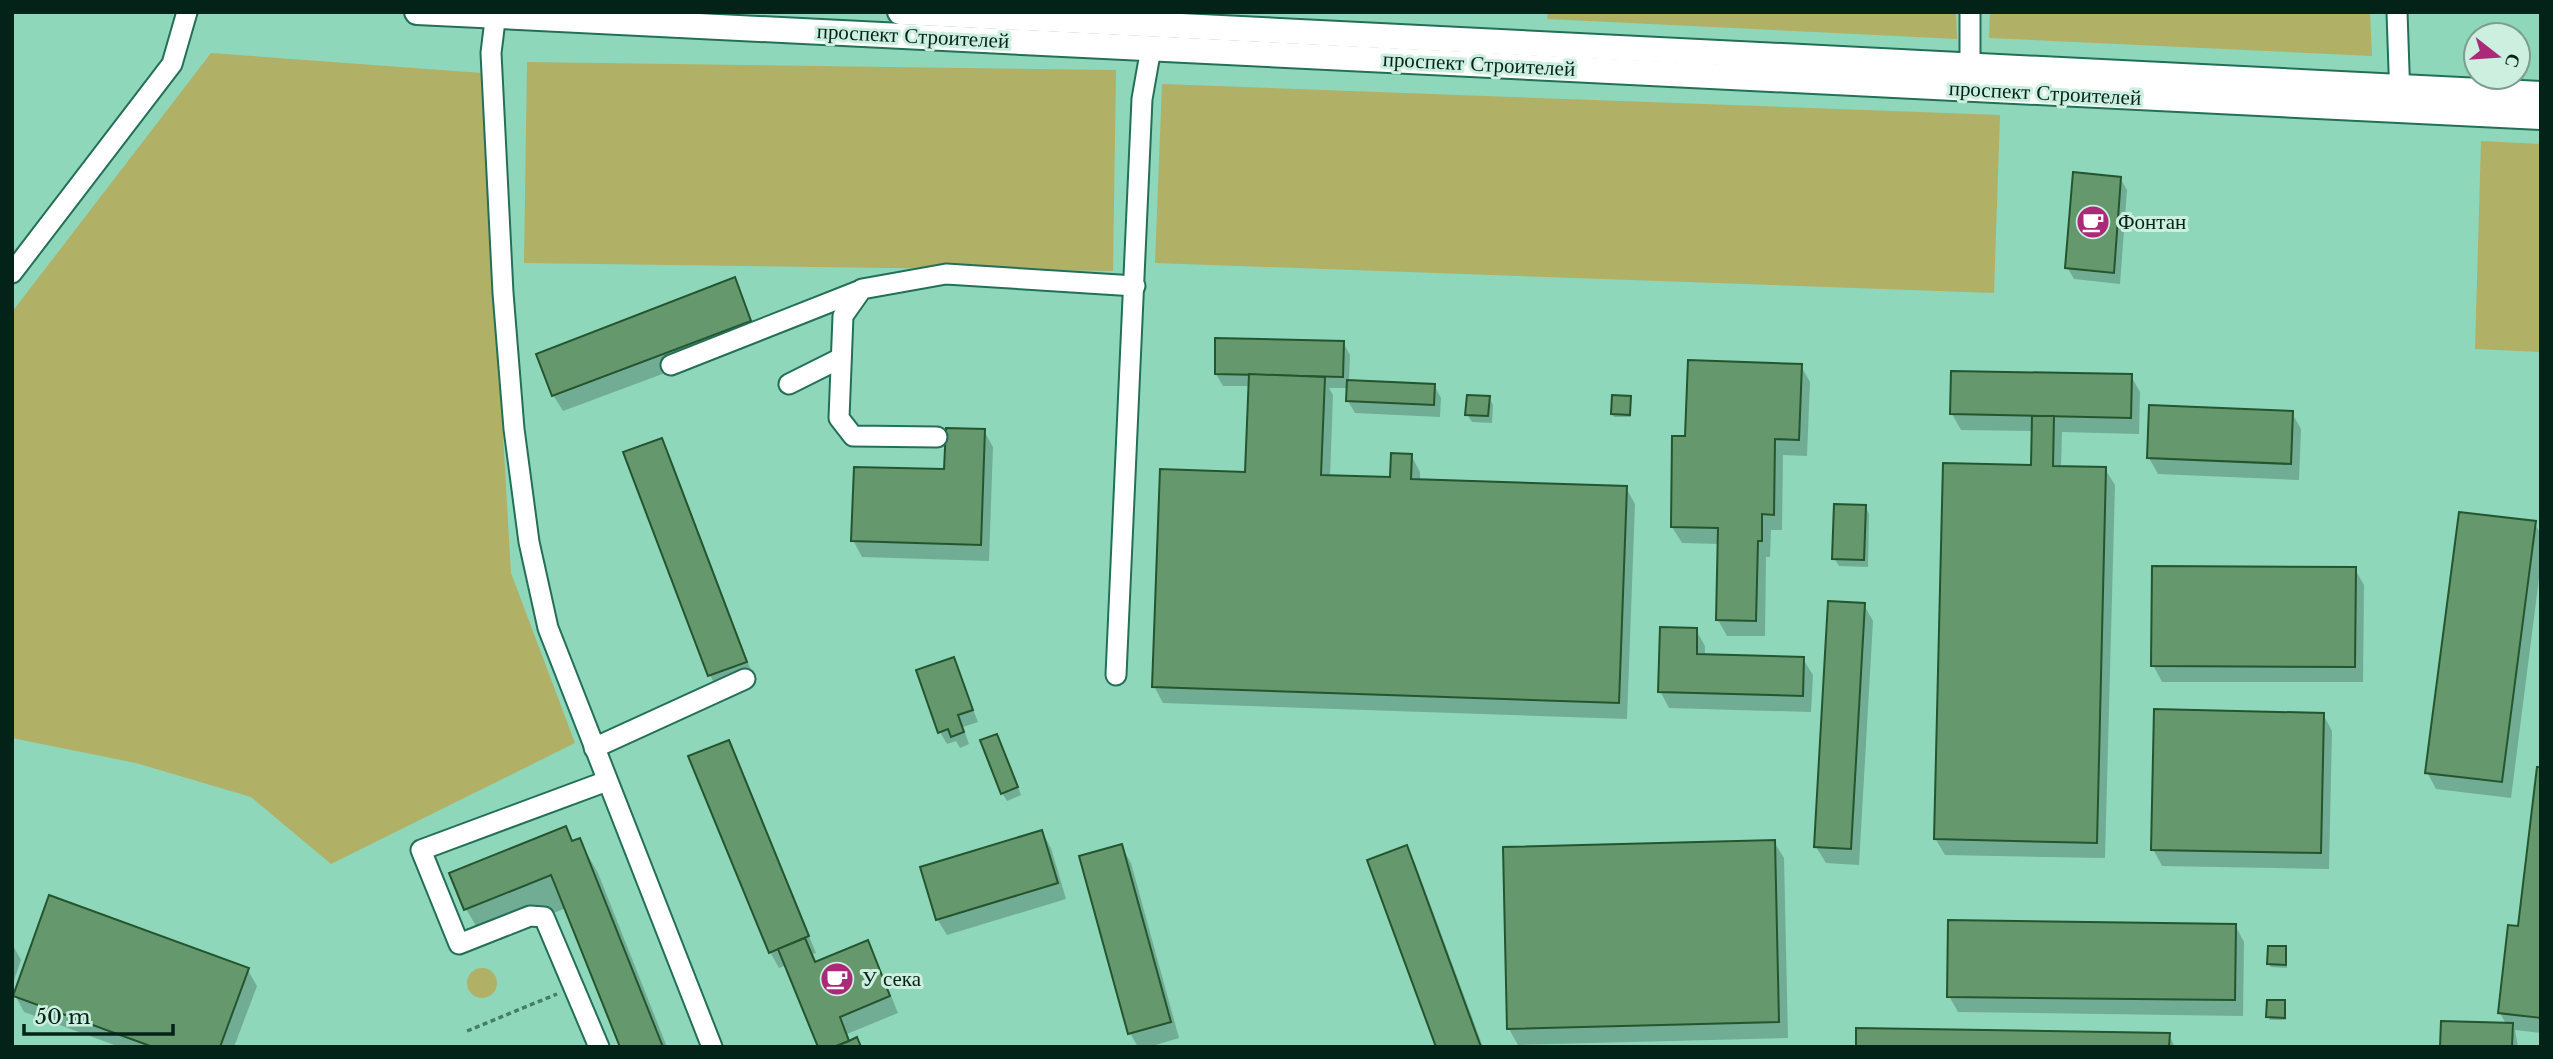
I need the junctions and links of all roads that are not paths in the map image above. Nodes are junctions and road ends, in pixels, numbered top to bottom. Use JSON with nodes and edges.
{"nodes":[{"id":1,"x":187,"y":12,"type":"edge"},
{"id":2,"x":417,"y":12,"type":"edge"},
{"id":3,"x":900,"y":12,"type":"edge"},
{"id":4,"x":1970,"y":12,"type":"edge"},
{"id":5,"x":2397,"y":12,"type":"edge"},
{"id":6,"x":496,"y":15,"type":"edge"},
{"id":7,"x":1168,"y":19,"type":"edge"},
{"id":8,"x":1151,"y":48,"type":"junction"},
{"id":9,"x":1969,"y":77,"type":"junction"},
{"id":10,"x":2541,"y":94,"type":"edge"},
{"id":11,"x":2400,"y":99,"type":"junction"},
{"id":12,"x":2541,"y":117,"type":"edge"},
{"id":13,"x":12,"y":273,"type":"edge"},
{"id":14,"x":1135,"y":286,"type":"junction"},
{"id":15,"x":862,"y":289,"type":"junction"},
{"id":16,"x":841,"y":358,"type":"junction"},
{"id":17,"x":671,"y":365,"type":"dead end"},
{"id":18,"x":789,"y":384,"type":"dead end"},
{"id":19,"x":937,"y":437,"type":"dead end"},
{"id":20,"x":1116,"y":675,"type":"dead end"},
{"id":21,"x":745,"y":680,"type":"dead end"},
{"id":22,"x":594,"y":748,"type":"junction"},
{"id":23,"x":607,"y":781,"type":"junction"},
{"id":24,"x":599,"y":1047,"type":"edge"},
{"id":25,"x":712,"y":1047,"type":"edge"}],
"edges":[{"from":1,"to":13,"type":"street"},
{"from":2,"to":6,"type":"main road","name":"проспект Строителей"},
{"from":3,"to":7,"type":"main road","name":"проспект Строителей"},
{"from":4,"to":9,"type":"street"},
{"from":5,"to":11,"type":"street"},
{"from":6,"to":8,"type":"main road","name":"проспект Строителей"},
{"from":6,"to":22,"type":"street"},
{"from":7,"to":9,"type":"main road","name":"проспект Строителей"},
{"from":8,"to":9,"type":"main road","name":"проспект Строителей"},
{"from":8,"to":14,"type":"street"},
{"from":9,"to":11,"type":"main road","name":"проспект Строителей"},
{"from":10,"to":11,"type":"main road","name":"проспект Строителей"},
{"from":11,"to":12,"type":"main road","name":"проспект Строителей"},
{"from":14,"to":15,"type":"street"},
{"from":14,"to":20,"type":"street"},
{"from":15,"to":16,"type":"street"},
{"from":15,"to":17,"type":"street"},
{"from":16,"to":18,"type":"street"},
{"from":16,"to":19,"type":"street"},
{"from":21,"to":22,"type":"street"},
{"from":22,"to":23,"type":"street"},
{"from":23,"to":24,"type":"street"},
{"from":23,"to":25,"type":"street"}]}
